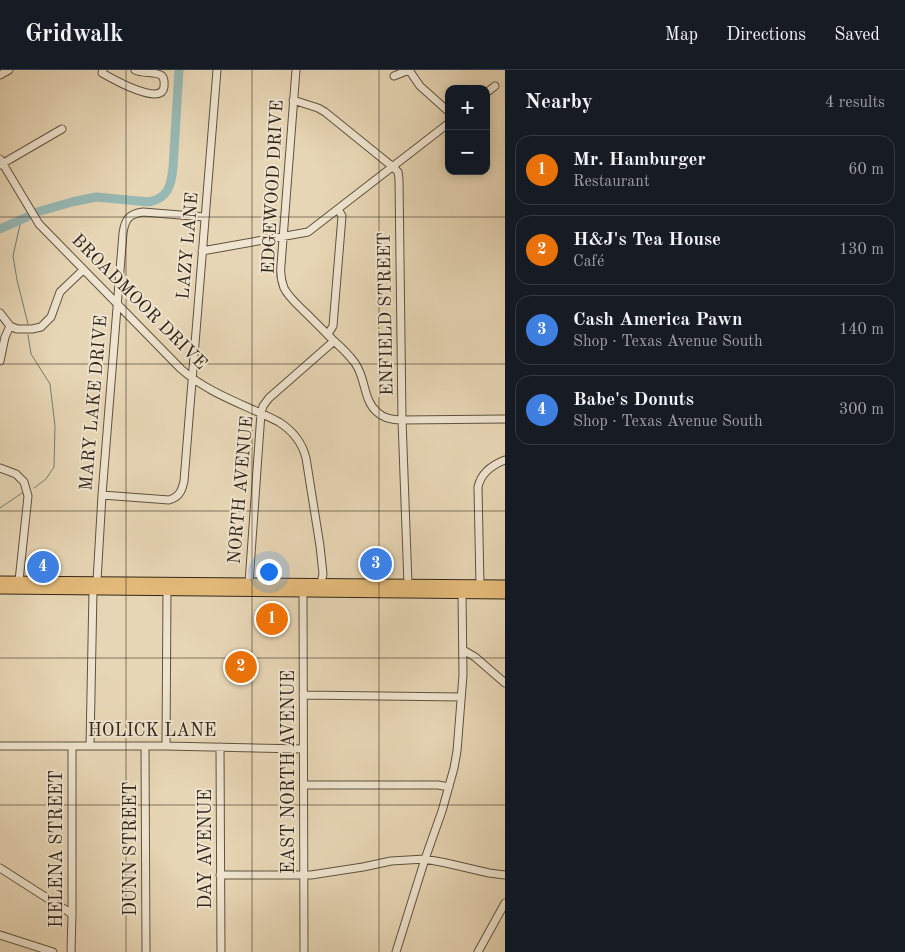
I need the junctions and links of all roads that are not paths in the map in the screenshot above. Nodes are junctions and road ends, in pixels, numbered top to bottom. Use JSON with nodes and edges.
{"nodes":[{"id":1,"x":9,"y":70,"type":"edge"},
{"id":2,"x":103,"y":70,"type":"edge"},
{"id":3,"x":135,"y":70,"type":"edge"},
{"id":4,"x":217,"y":70,"type":"edge"},
{"id":5,"x":296,"y":70,"type":"edge"},
{"id":6,"x":409,"y":70,"type":"edge"},
{"id":7,"x":0,"y":75,"type":"edge"},
{"id":8,"x":394,"y":76,"type":"dead end"},
{"id":9,"x":496,"y":86,"type":"dead end"},
{"id":10,"x":490,"y":90,"type":"edge"},
{"id":11,"x":293,"y":100,"type":"junction"},
{"id":12,"x":445,"y":108,"type":"edge"},
{"id":13,"x":445,"y":126,"type":"edge"},
{"id":14,"x":62,"y":129,"type":"dead end"},
{"id":15,"x":1,"y":163,"type":"edge"},
{"id":16,"x":393,"y":167,"type":"junction"},
{"id":17,"x":338,"y":209,"type":"junction"},
{"id":18,"x":205,"y":217,"type":"junction"},
{"id":19,"x":282,"y":237,"type":"junction"},
{"id":20,"x":202,"y":251,"type":"junction"},
{"id":21,"x":83,"y":270,"type":"junction"},
{"id":22,"x":117,"y":304,"type":"junction"},
{"id":23,"x":0,"y":313,"type":"edge"},
{"id":24,"x":10,"y":326,"type":"junction"},
{"id":25,"x":328,"y":334,"type":"junction"},
{"id":26,"x":334,"y":341,"type":"junction"},
{"id":27,"x":0,"y":361,"type":"edge"},
{"id":28,"x":192,"y":378,"type":"junction"},
{"id":29,"x":261,"y":413,"type":"junction"},
{"id":30,"x":505,"y":419,"type":"edge"},
{"id":31,"x":402,"y":420,"type":"junction"},
{"id":32,"x":504,"y":459,"type":"edge"},
{"id":33,"x":0,"y":468,"type":"edge"},
{"id":34,"x":102,"y":495,"type":"junction"},
{"id":35,"x":0,"y":581,"type":"edge"},
{"id":36,"x":18,"y":581,"type":"junction"},
{"id":37,"x":249,"y":583,"type":"junction"},
{"id":38,"x":321,"y":583,"type":"junction"},
{"id":39,"x":408,"y":584,"type":"junction"},
{"id":40,"x":480,"y":585,"type":"junction"},
{"id":41,"x":505,"y":585,"type":"edge"},
{"id":42,"x":95,"y":586,"type":"junction"},
{"id":43,"x":0,"y":589,"type":"edge"},
{"id":44,"x":167,"y":590,"type":"junction"},
{"id":45,"x":303,"y":592,"type":"junction"},
{"id":46,"x":502,"y":592,"type":"edge"},
{"id":47,"x":462,"y":593,"type":"junction"},
{"id":48,"x":462,"y":650,"type":"junction"},
{"id":49,"x":505,"y":683,"type":"edge"},
{"id":50,"x":303,"y":695,"type":"junction"},
{"id":51,"x":461,"y":697,"type":"junction"},
{"id":52,"x":0,"y":746,"type":"edge"},
{"id":53,"x":72,"y":746,"type":"junction"},
{"id":54,"x":90,"y":746,"type":"junction"},
{"id":55,"x":145,"y":746,"type":"junction"},
{"id":56,"x":166,"y":746,"type":"junction"},
{"id":57,"x":220,"y":747,"type":"junction"},
{"id":58,"x":303,"y":749,"type":"junction"},
{"id":59,"x":304,"y":785,"type":"junction"},
{"id":60,"x":449,"y":787,"type":"junction"},
{"id":61,"x":425,"y":859,"type":"junction"},
{"id":62,"x":0,"y":868,"type":"edge"},
{"id":63,"x":220,"y":875,"type":"junction"},
{"id":64,"x":305,"y":875,"type":"junction"},
{"id":65,"x":505,"y":875,"type":"edge"},
{"id":66,"x":505,"y":903,"type":"edge"},
{"id":67,"x":72,"y":914,"type":"junction"},
{"id":68,"x":0,"y":935,"type":"edge"},
{"id":69,"x":25,"y":943,"type":"junction"},
{"id":70,"x":25,"y":952,"type":"edge"},
{"id":71,"x":53,"y":952,"type":"edge"},
{"id":72,"x":71,"y":952,"type":"edge"},
{"id":73,"x":146,"y":952,"type":"edge"},
{"id":74,"x":221,"y":952,"type":"edge"},
{"id":75,"x":304,"y":952,"type":"edge"},
{"id":76,"x":396,"y":952,"type":"edge"},
{"id":77,"x":478,"y":952,"type":"edge"}],
"edges":[{"from":1,"to":7,"type":"street"},
{"from":2,"to":3,"type":"street"},
{"from":4,"to":18,"type":"street","name":"LAZY LANE"},
{"from":5,"to":11,"type":"street","name":"EDGEWOOD DRIVE"},
{"from":6,"to":8,"type":"street"},
{"from":6,"to":12,"type":"street"},
{"from":9,"to":10,"type":"street"},
{"from":11,"to":16,"type":"street"},
{"from":11,"to":19,"type":"street","name":"EDGEWOOD DRIVE"},
{"from":13,"to":16,"type":"street"},
{"from":14,"to":15,"type":"street"},
{"from":15,"to":21,"type":"street","name":"BROADMOOR DRIVE"},
{"from":16,"to":17,"type":"street"},
{"from":16,"to":31,"type":"street","name":"ENFIELD STREET"},
{"from":17,"to":19,"type":"street"},
{"from":17,"to":25,"type":"street"},
{"from":18,"to":20,"type":"street","name":"LAZY LANE"},
{"from":18,"to":22,"type":"street","name":"MARY LAKE DRIVE"},
{"from":19,"to":20,"type":"street"},
{"from":19,"to":25,"type":"street","name":"EDGEWOOD DRIVE"},
{"from":20,"to":28,"type":"street","name":"LAZY LANE"},
{"from":21,"to":22,"type":"street","name":"BROADMOOR DRIVE"},
{"from":21,"to":24,"type":"street"},
{"from":22,"to":28,"type":"street","name":"BROADMOOR DRIVE"},
{"from":22,"to":34,"type":"street","name":"MARY LAKE DRIVE"},
{"from":23,"to":24,"type":"street"},
{"from":24,"to":27,"type":"street"},
{"from":25,"to":26,"type":"street","name":"EDGEWOOD DRIVE"},
{"from":26,"to":29,"type":"street","name":"NORTH AVENUE"},
{"from":26,"to":31,"type":"street","name":"EDGEWOOD DRIVE"},
{"from":28,"to":29,"type":"street","name":"BROADMOOR DRIVE"},
{"from":28,"to":34,"type":"street","name":"LAZY LANE"},
{"from":29,"to":37,"type":"street","name":"NORTH AVENUE"},
{"from":29,"to":38,"type":"street","name":"BROADMOOR DRIVE"},
{"from":30,"to":31,"type":"street","name":"EDGEWOOD DRIVE"},
{"from":31,"to":39,"type":"street","name":"ENFIELD STREET"},
{"from":32,"to":40,"type":"street"},
{"from":33,"to":36,"type":"street"},
{"from":34,"to":42,"type":"street","name":"MARY LAKE DRIVE"},
{"from":35,"to":36,"type":"main road"},
{"from":36,"to":42,"type":"main road"},
{"from":37,"to":38,"type":"main road"},
{"from":37,"to":42,"type":"main road"},
{"from":38,"to":39,"type":"main road"},
{"from":38,"to":45,"type":"street"},
{"from":39,"to":40,"type":"main road"},
{"from":40,"to":41,"type":"main road"},
{"from":42,"to":43,"type":"main road"},
{"from":42,"to":44,"type":"main road"},
{"from":42,"to":54,"type":"street","name":"MARY LAKE DRIVE"},
{"from":44,"to":45,"type":"main road"},
{"from":44,"to":56,"type":"street"},
{"from":45,"to":47,"type":"main road"},
{"from":45,"to":50,"type":"street","name":"EAST NORTH AVENUE"},
{"from":46,"to":47,"type":"main road"},
{"from":47,"to":48,"type":"street"},
{"from":48,"to":49,"type":"street"},
{"from":48,"to":51,"type":"street"},
{"from":50,"to":51,"type":"street"},
{"from":50,"to":58,"type":"street","name":"EAST NORTH AVENUE"},
{"from":51,"to":60,"type":"street"},
{"from":52,"to":53,"type":"street","name":"HOLICK LANE"},
{"from":53,"to":54,"type":"street","name":"HOLICK LANE"},
{"from":53,"to":67,"type":"street","name":"HELENA STREET"},
{"from":54,"to":55,"type":"street","name":"HOLICK LANE"},
{"from":55,"to":56,"type":"street","name":"HOLICK LANE"},
{"from":55,"to":73,"type":"street","name":"DUNN STREET"},
{"from":56,"to":57,"type":"street","name":"HOLICK LANE"},
{"from":57,"to":58,"type":"street","name":"HOLICK LANE"},
{"from":57,"to":63,"type":"street","name":"DAY AVENUE"},
{"from":58,"to":59,"type":"street","name":"EAST NORTH AVENUE"},
{"from":59,"to":60,"type":"street"},
{"from":59,"to":64,"type":"street","name":"EAST NORTH AVENUE"},
{"from":60,"to":61,"type":"street"},
{"from":61,"to":64,"type":"street"},
{"from":61,"to":65,"type":"street"},
{"from":61,"to":76,"type":"street"},
{"from":62,"to":67,"type":"street"},
{"from":63,"to":64,"type":"street"},
{"from":63,"to":74,"type":"street","name":"DAY AVENUE"},
{"from":64,"to":75,"type":"street","name":"EAST NORTH AVENUE"},
{"from":66,"to":77,"type":"street"},
{"from":67,"to":72,"type":"street","name":"HELENA STREET"},
{"from":68,"to":69,"type":"street"},
{"from":69,"to":70,"type":"street"},
{"from":69,"to":71,"type":"street"}]}
